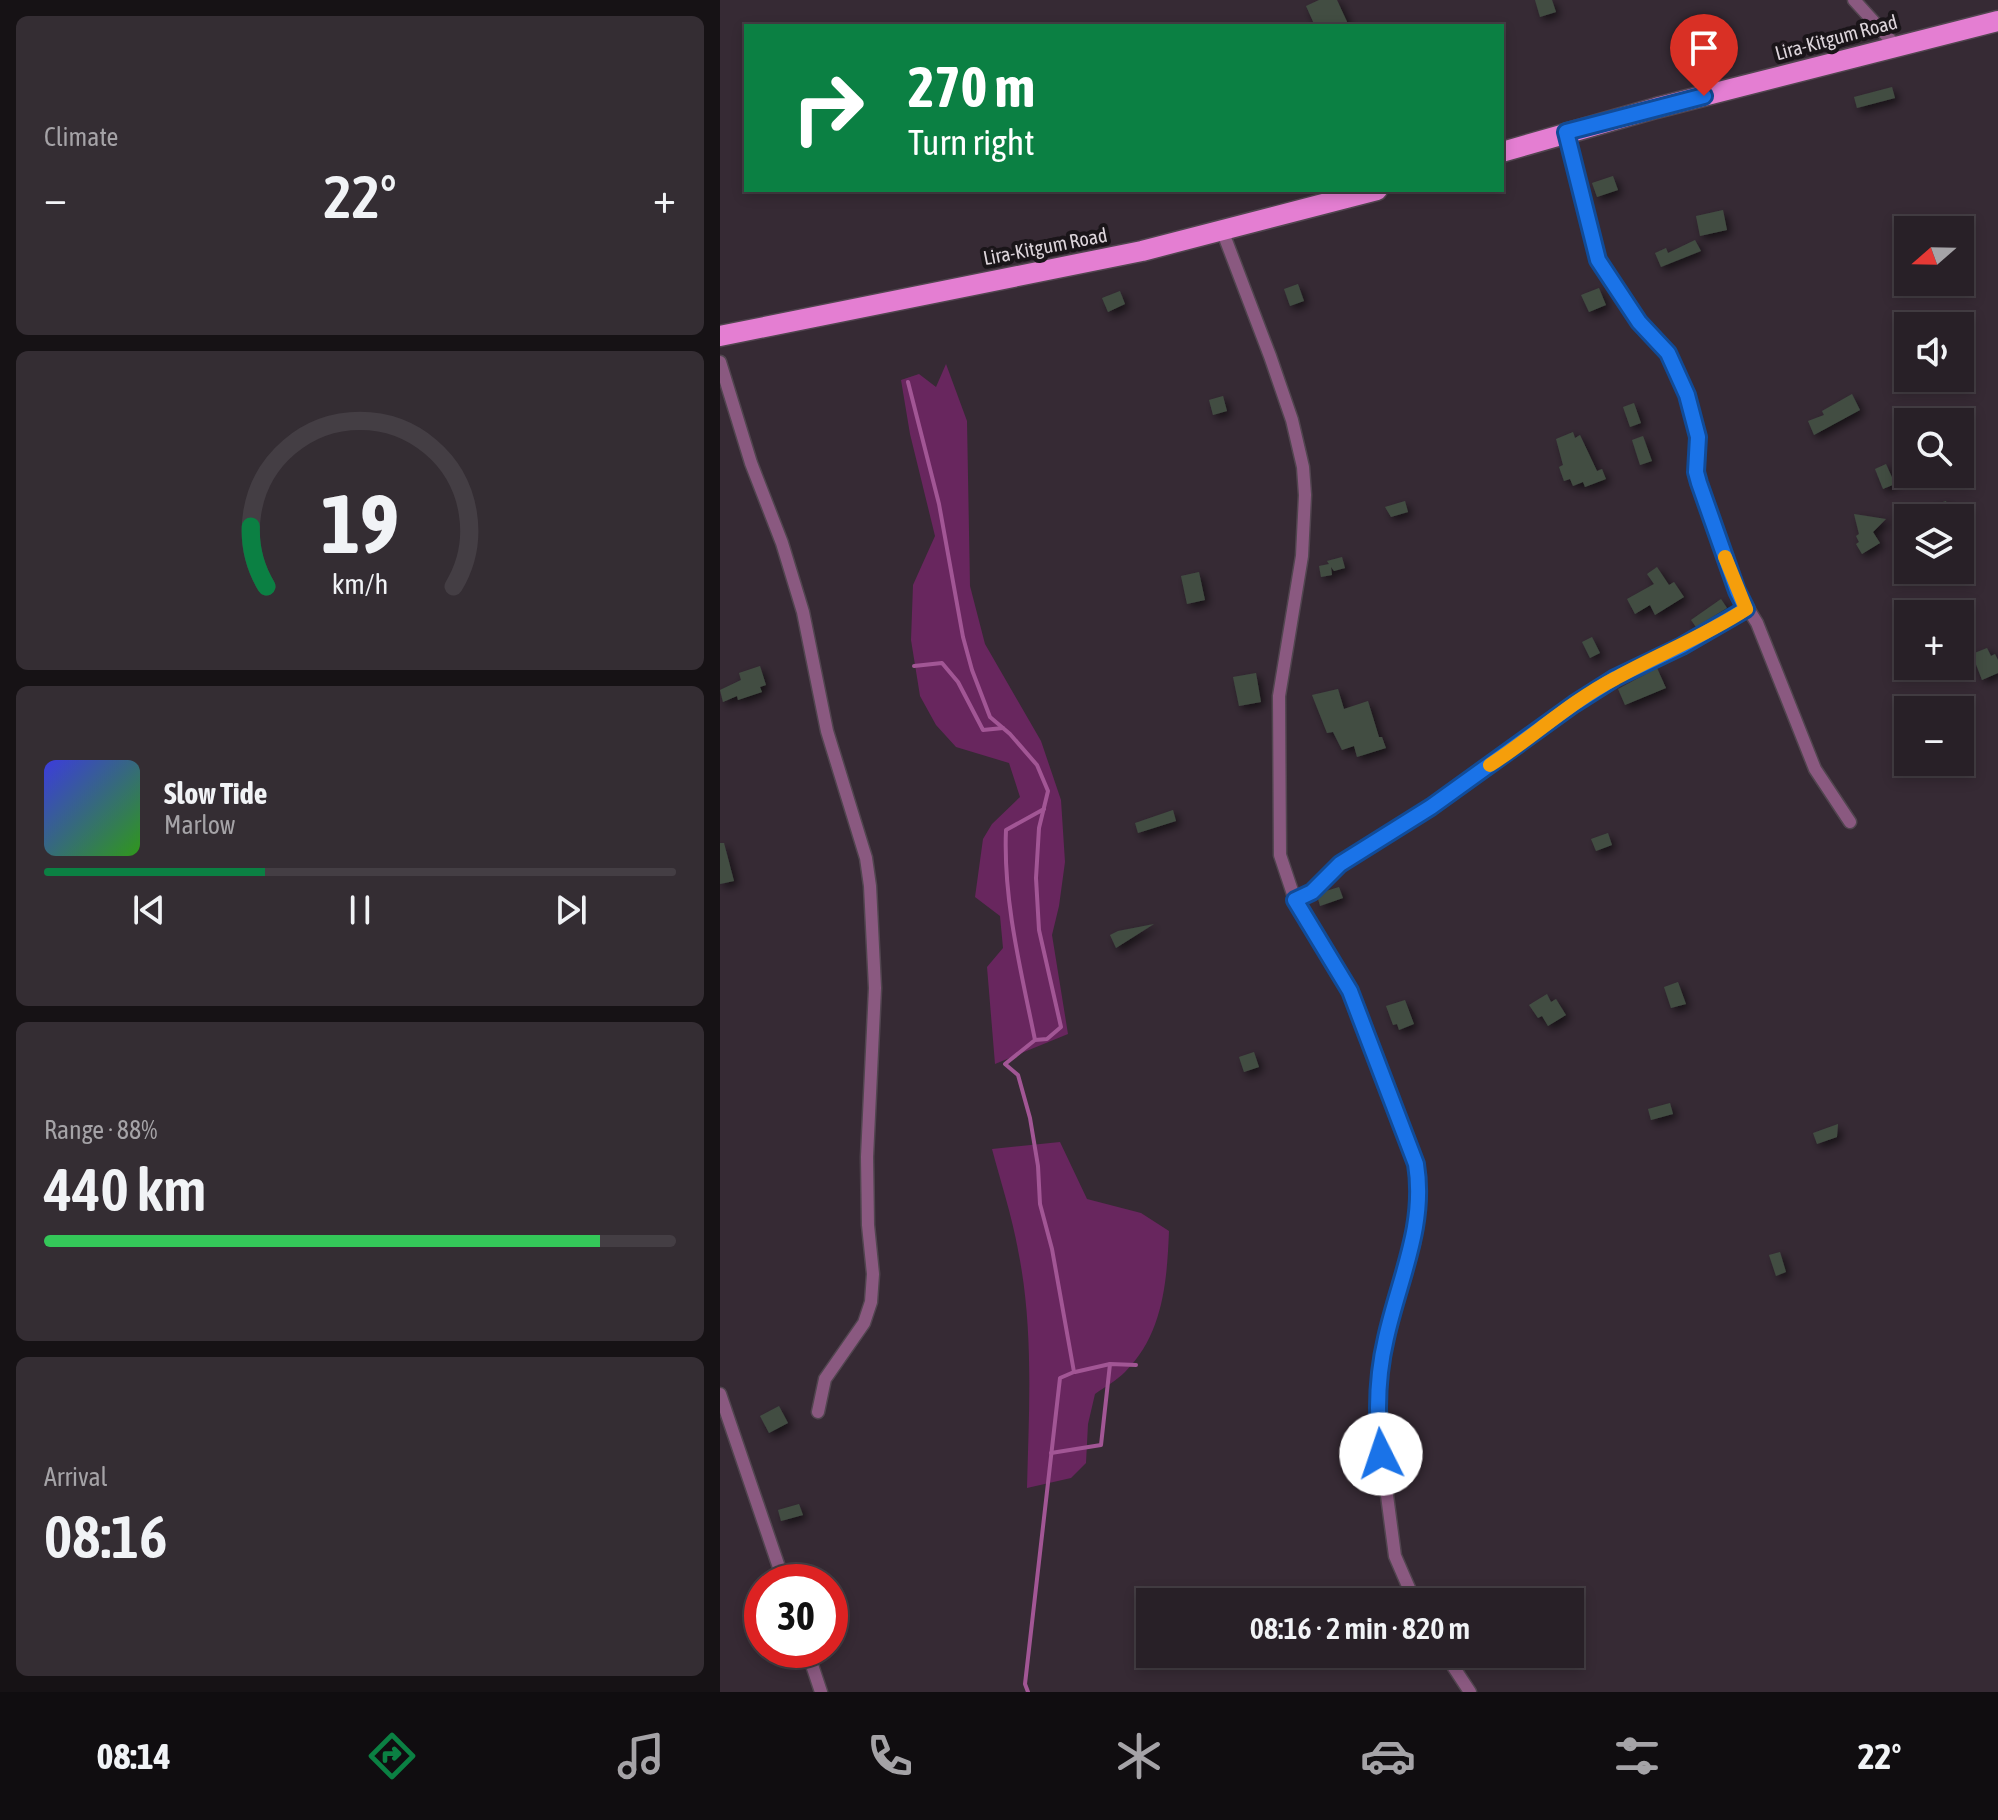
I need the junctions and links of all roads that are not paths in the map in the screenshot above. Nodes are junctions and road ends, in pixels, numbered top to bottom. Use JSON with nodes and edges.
{"nodes":[{"id":1,"x":1854,"y":0,"type":"edge"},
{"id":2,"x":1998,"y":21,"type":"edge"},
{"id":3,"x":1895,"y":45,"type":"junction"},
{"id":4,"x":1566,"y":132,"type":"junction"},
{"id":5,"x":1504,"y":151,"type":"edge"},
{"id":6,"x":1369,"y":192,"type":"edge"},
{"id":7,"x":1222,"y":230,"type":"junction"},
{"id":8,"x":720,"y":336,"type":"edge"},
{"id":9,"x":720,"y":362,"type":"edge"},
{"id":10,"x":1746,"y":609,"type":"junction"},
{"id":11,"x":1850,"y":822,"type":"dead end"},
{"id":12,"x":1295,"y":900,"type":"junction"},
{"id":13,"x":720,"y":1394,"type":"edge"},
{"id":14,"x":818,"y":1412,"type":"dead end"},
{"id":15,"x":778,"y":1564,"type":"edge"},
{"id":16,"x":1409,"y":1588,"type":"edge"},
{"id":17,"x":813,"y":1668,"type":"edge"},
{"id":18,"x":1454,"y":1668,"type":"edge"},
{"id":19,"x":821,"y":1692,"type":"edge"},
{"id":20,"x":1470,"y":1692,"type":"edge"}],
"edges":[{"from":1,"to":3,"type":"street"},
{"from":2,"to":3,"type":"main road","name":"Lira-Kitgum Road"},
{"from":3,"to":4,"type":"main road","name":"Lira-Kitgum Road"},
{"from":4,"to":5,"type":"main road","name":"Lira-Kitgum Road"},
{"from":4,"to":10,"type":"street"},
{"from":6,"to":7,"type":"main road","name":"Lira-Kitgum Road"},
{"from":7,"to":8,"type":"main road","name":"Lira-Kitgum Road"},
{"from":7,"to":12,"type":"street"},
{"from":9,"to":14,"type":"street"},
{"from":10,"to":11,"type":"street"},
{"from":10,"to":12,"type":"street"},
{"from":12,"to":16,"type":"street"},
{"from":13,"to":15,"type":"street"},
{"from":17,"to":19,"type":"street"},
{"from":18,"to":20,"type":"street"}]}
